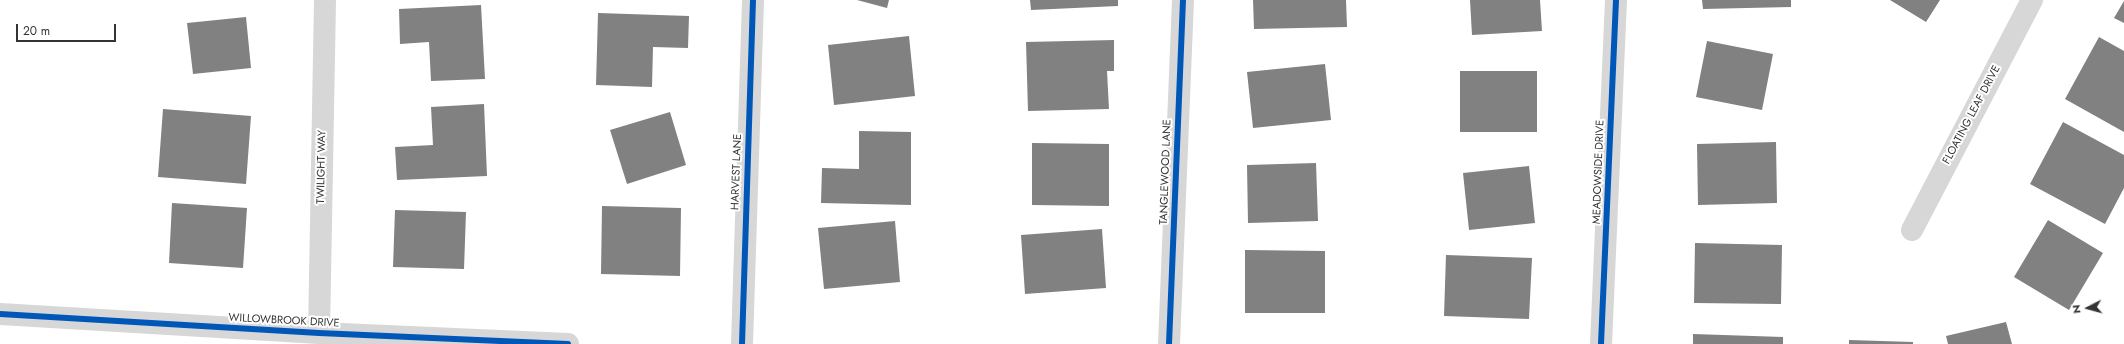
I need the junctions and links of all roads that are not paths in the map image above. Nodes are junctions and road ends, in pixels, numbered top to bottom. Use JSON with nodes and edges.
{"nodes":[{"id":1,"x":325,"y":0,"type":"edge"},
{"id":2,"x":753,"y":0,"type":"edge"},
{"id":3,"x":1183,"y":0,"type":"edge"},
{"id":4,"x":1616,"y":0,"type":"edge"},
{"id":5,"x":2032,"y":0,"type":"edge"},
{"id":6,"x":1912,"y":230,"type":"dead end"},
{"id":7,"x":0,"y":314,"type":"edge"},
{"id":8,"x":319,"y":333,"type":"junction"},
{"id":9,"x":568,"y":344,"type":"edge"},
{"id":10,"x":742,"y":344,"type":"edge"},
{"id":11,"x":1169,"y":344,"type":"edge"},
{"id":12,"x":1601,"y":344,"type":"edge"}],
"edges":[{"from":1,"to":8,"type":"street","name":"TWILIGHT WAY"},
{"from":2,"to":10,"type":"street","name":"HARVEST LANE"},
{"from":3,"to":11,"type":"street","name":"TANGLEWOOD LANE"},
{"from":4,"to":12,"type":"street","name":"MEADOWSIDE DRIVE"},
{"from":5,"to":6,"type":"street","name":"FLOATING LEAF DRIVE"},
{"from":7,"to":8,"type":"street","name":"WILLOWBROOK DRIVE"},
{"from":8,"to":9,"type":"street","name":"WILLOWBROOK DRIVE"}]}
